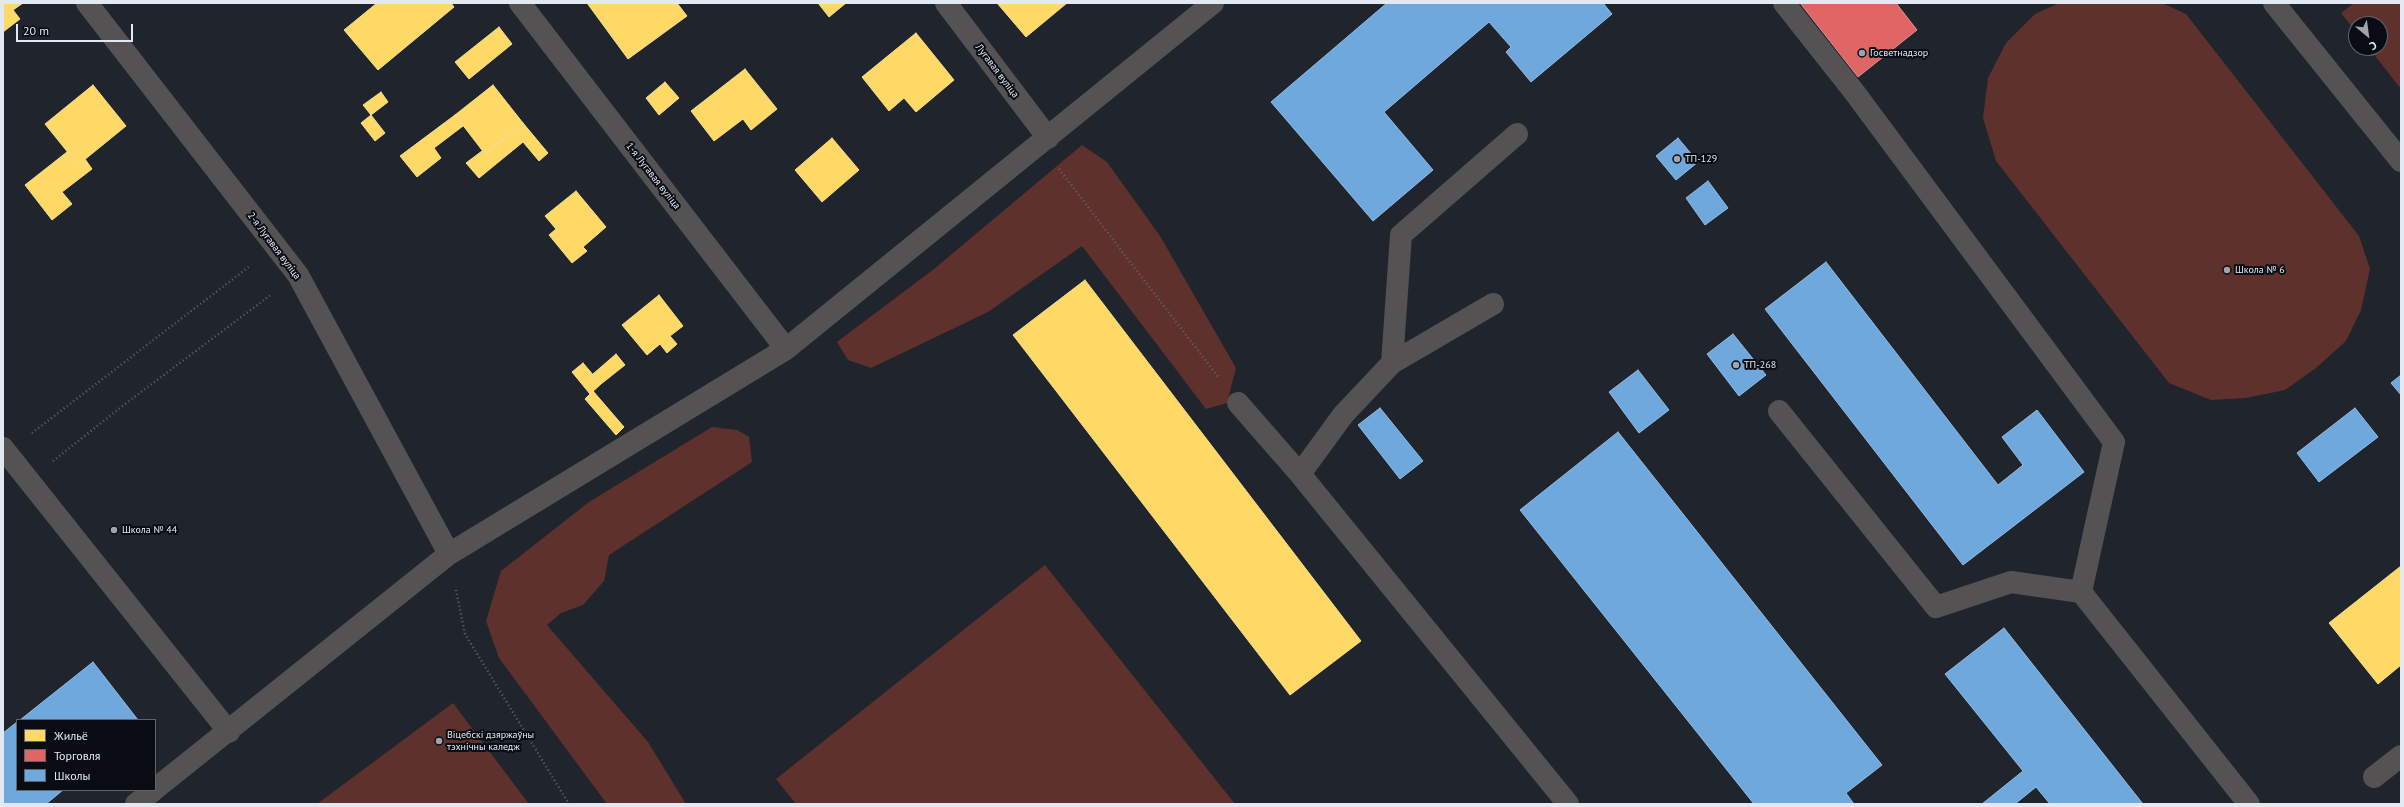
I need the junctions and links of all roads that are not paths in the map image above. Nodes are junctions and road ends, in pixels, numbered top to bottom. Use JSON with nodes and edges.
{"nodes":[{"id":1,"x":87,"y":3,"type":"edge"},
{"id":2,"x":520,"y":3,"type":"edge"},
{"id":3,"x":946,"y":3,"type":"edge"},
{"id":4,"x":1213,"y":3,"type":"edge"},
{"id":5,"x":1784,"y":3,"type":"edge"},
{"id":6,"x":2274,"y":3,"type":"edge"},
{"id":7,"x":1518,"y":134,"type":"dead end"},
{"id":8,"x":1043,"y":142,"type":"junction"},
{"id":9,"x":2401,"y":161,"type":"edge"},
{"id":10,"x":1493,"y":304,"type":"dead end"},
{"id":11,"x":786,"y":350,"type":"junction"},
{"id":12,"x":1392,"y":363,"type":"junction"},
{"id":13,"x":1238,"y":403,"type":"road end"},
{"id":14,"x":1779,"y":411,"type":"dead end"},
{"id":15,"x":5,"y":450,"type":"edge"},
{"id":16,"x":1300,"y":474,"type":"junction"},
{"id":17,"x":449,"y":554,"type":"junction"},
{"id":18,"x":2081,"y":592,"type":"junction"},
{"id":19,"x":229,"y":732,"type":"junction"},
{"id":20,"x":2401,"y":756,"type":"edge"},
{"id":21,"x":2374,"y":777,"type":"dead end"},
{"id":22,"x":156,"y":788,"type":"edge"},
{"id":23,"x":153,"y":791,"type":"edge"},
{"id":24,"x":136,"y":804,"type":"edge"},
{"id":25,"x":1568,"y":804,"type":"edge"},
{"id":26,"x":2249,"y":804,"type":"edge"}],
"edges":[{"from":1,"to":17,"type":"street","name":"2-я Лугавая вуліца"},
{"from":2,"to":11,"type":"street","name":"1-я Лугавая вуліца"},
{"from":3,"to":8,"type":"street","name":"Лугавая вуліца"},
{"from":4,"to":8,"type":"street"},
{"from":5,"to":18,"type":"street"},
{"from":6,"to":9,"type":"street"},
{"from":7,"to":12,"type":"street"},
{"from":8,"to":11,"type":"street"},
{"from":10,"to":12,"type":"street"},
{"from":11,"to":17,"type":"street"},
{"from":12,"to":16,"type":"street"},
{"from":13,"to":16,"type":"street"},
{"from":14,"to":18,"type":"street"},
{"from":15,"to":19,"type":"street"},
{"from":16,"to":25,"type":"street"},
{"from":17,"to":19,"type":"street"},
{"from":18,"to":26,"type":"street"},
{"from":19,"to":22,"type":"street"},
{"from":20,"to":21,"type":"street"},
{"from":23,"to":24,"type":"street"}]}
